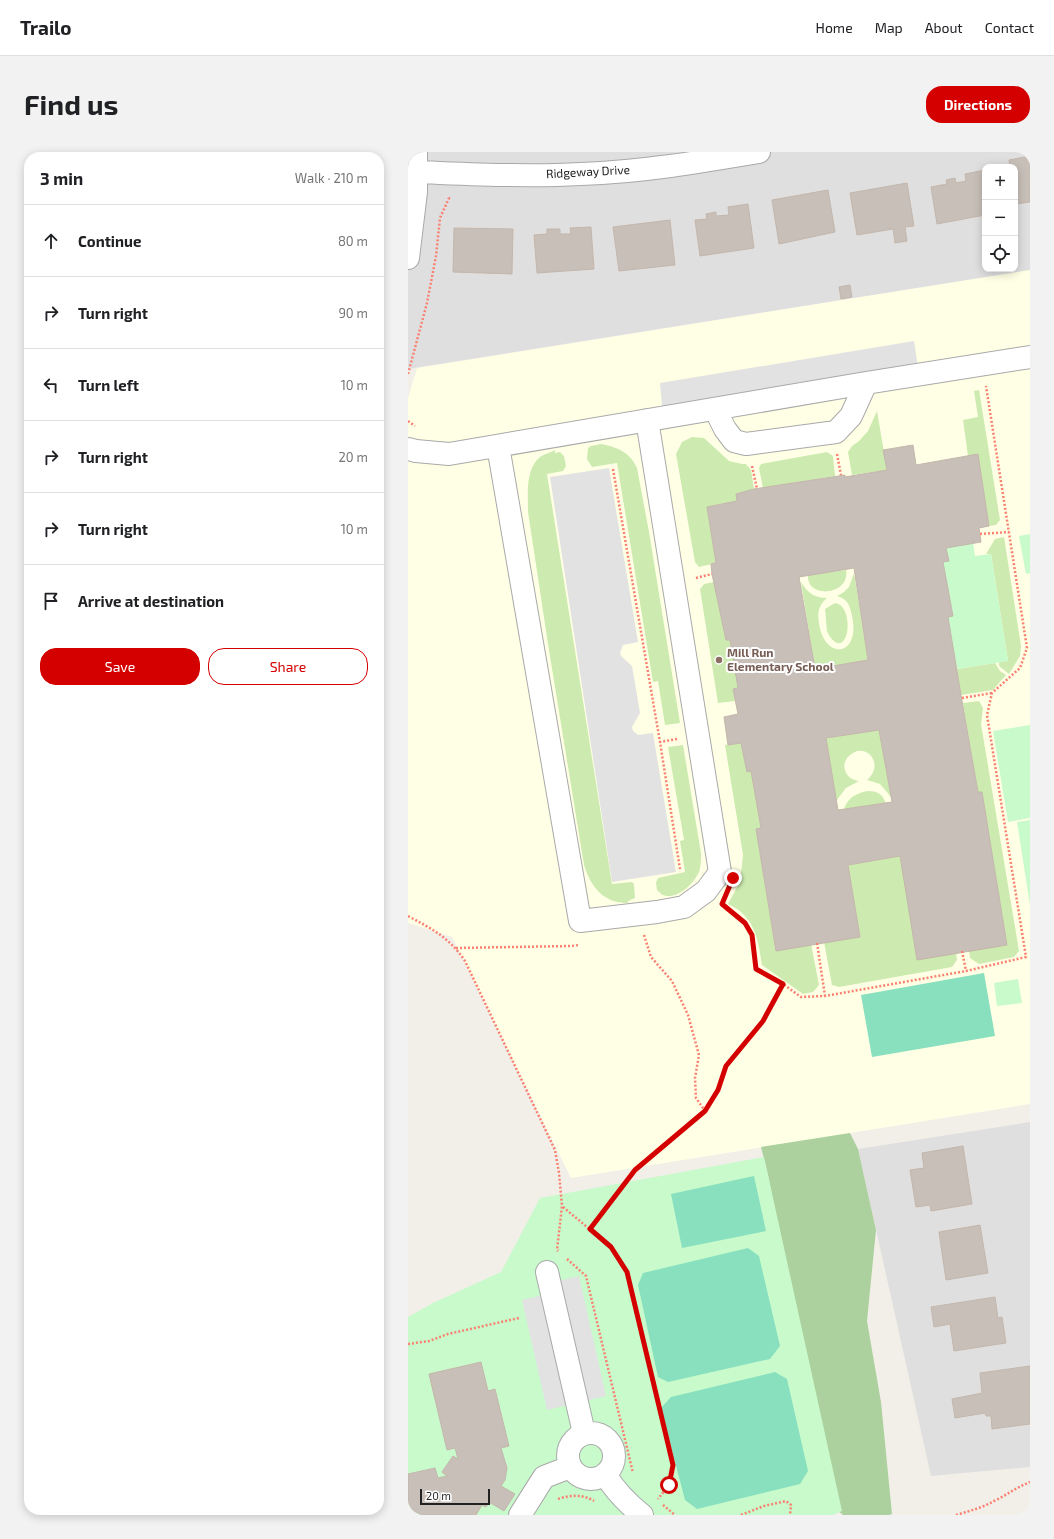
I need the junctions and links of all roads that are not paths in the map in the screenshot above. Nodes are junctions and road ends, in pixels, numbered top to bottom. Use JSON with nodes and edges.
{"nodes":[{"id":1,"x":759,"y":152,"type":"edge"},
{"id":2,"x":416,"y":162,"type":"edge"},
{"id":3,"x":408,"y":258,"type":"edge"},
{"id":4,"x":1030,"y":357,"type":"edge"},
{"id":5,"x":866,"y":382,"type":"junction"},
{"id":6,"x":715,"y":409,"type":"junction"},
{"id":7,"x":647,"y":420,"type":"junction"},
{"id":8,"x":498,"y":446,"type":"junction"},
{"id":9,"x":408,"y":448,"type":"edge"},
{"id":10,"x":547,"y":1272,"type":"dead end"},
{"id":11,"x":584,"y":1433,"type":"junction"},
{"id":12,"x":570,"y":1467,"type":"junction"},
{"id":13,"x":606,"y":1474,"type":"junction"},
{"id":14,"x":650,"y":1504,"type":"edge"},
{"id":15,"x":520,"y":1515,"type":"edge"}],
"edges":[{"from":1,"to":2,"type":"street","name":"Ridgeway Drive"},
{"from":2,"to":3,"type":"street","name":"Ridgeway Drive"},
{"from":4,"to":5,"type":"street"},
{"from":5,"to":6,"type":"street"},
{"from":5,"to":6,"type":"street"},
{"from":6,"to":7,"type":"street"},
{"from":7,"to":8,"type":"street"},
{"from":7,"to":8,"type":"street"},
{"from":8,"to":9,"type":"street"},
{"from":10,"to":11,"type":"street"},
{"from":11,"to":12,"type":"street"},
{"from":11,"to":13,"type":"street"},
{"from":12,"to":13,"type":"street"},
{"from":12,"to":15,"type":"street"},
{"from":13,"to":14,"type":"street"}]}
